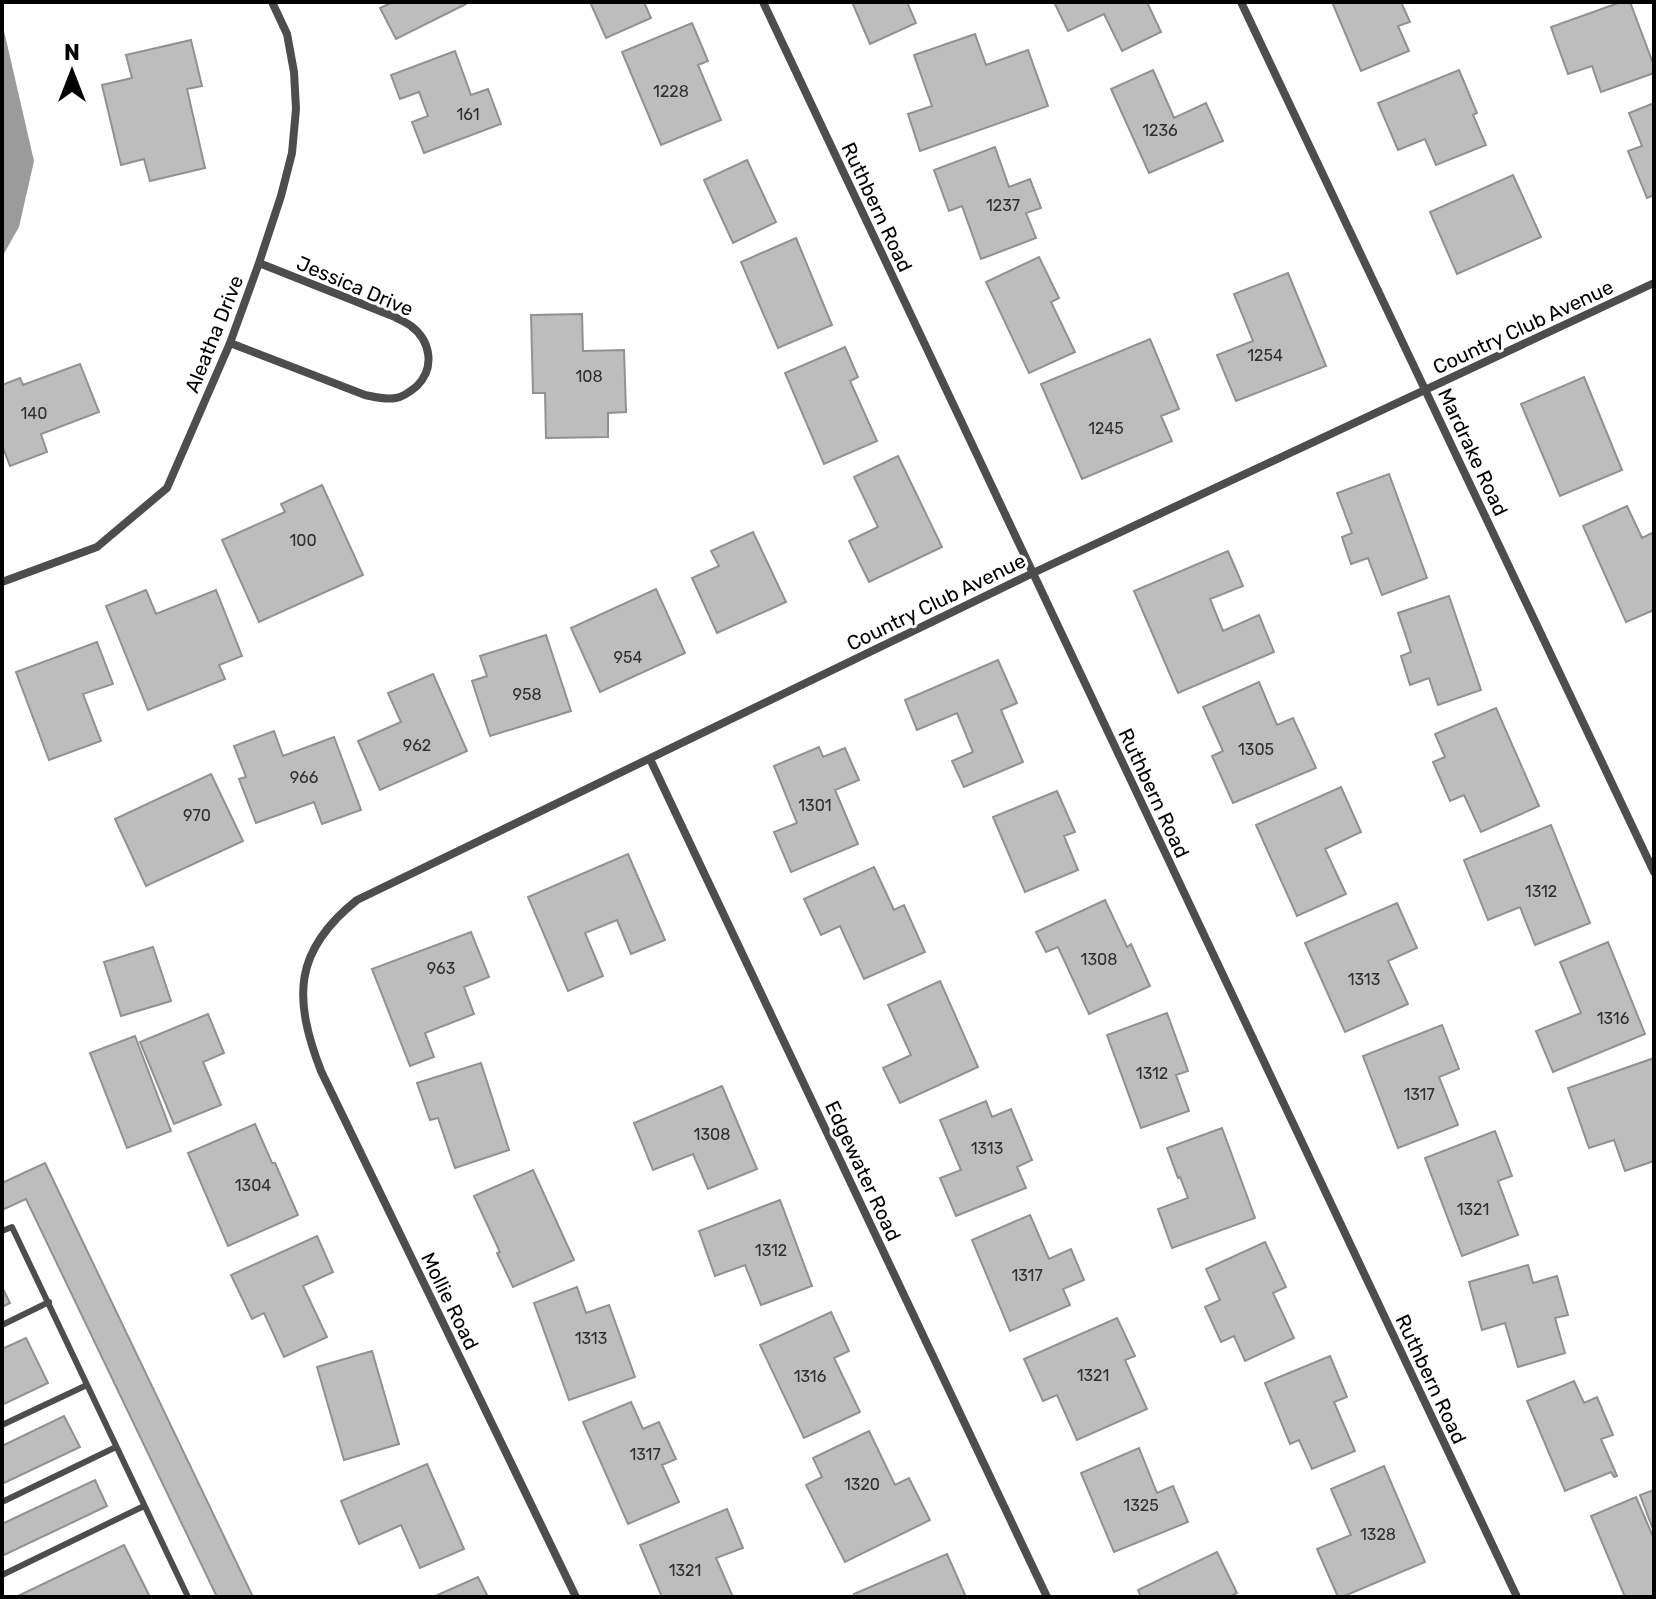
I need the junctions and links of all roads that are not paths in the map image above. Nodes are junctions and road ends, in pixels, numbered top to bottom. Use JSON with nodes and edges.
{"nodes":[{"id":1,"x":272,"y":2,"type":"edge"},
{"id":2,"x":763,"y":2,"type":"edge"},
{"id":3,"x":1241,"y":2,"type":"edge"},
{"id":4,"x":259,"y":263,"type":"junction"},
{"id":5,"x":1654,"y":283,"type":"edge"},
{"id":6,"x":230,"y":343,"type":"junction"},
{"id":7,"x":1426,"y":390,"type":"junction"},
{"id":8,"x":1033,"y":573,"type":"junction"},
{"id":9,"x":2,"y":582,"type":"edge"},
{"id":10,"x":650,"y":759,"type":"junction"},
{"id":11,"x":1654,"y":872,"type":"edge"},
{"id":12,"x":304,"y":1016,"type":"joint"},
{"id":13,"x":2,"y":1231,"type":"edge"},
{"id":14,"x":49,"y":1302,"type":"junction"},
{"id":15,"x":2,"y":1325,"type":"edge"},
{"id":16,"x":87,"y":1385,"type":"junction"},
{"id":17,"x":2,"y":1425,"type":"edge"},
{"id":18,"x":116,"y":1447,"type":"junction"},
{"id":19,"x":2,"y":1502,"type":"edge"},
{"id":20,"x":144,"y":1506,"type":"junction"},
{"id":21,"x":2,"y":1575,"type":"edge"},
{"id":22,"x":188,"y":1597,"type":"edge"},
{"id":23,"x":576,"y":1597,"type":"edge"},
{"id":24,"x":1047,"y":1597,"type":"edge"},
{"id":25,"x":1517,"y":1597,"type":"edge"}],
"edges":[{"from":1,"to":4,"type":"street","name":"Aleatha Drive"},
{"from":2,"to":8,"type":"street","name":"Ruthbern Road"},
{"from":3,"to":7,"type":"street","name":"Mardrake Road"},
{"from":4,"to":6,"type":"street","name":"Aleatha Drive"},
{"from":4,"to":6,"type":"street","name":"Jessica Drive"},
{"from":5,"to":7,"type":"street","name":"Country Club Avenue"},
{"from":6,"to":9,"type":"street","name":"Aleatha Drive"},
{"from":7,"to":8,"type":"street","name":"Country Club Avenue"},
{"from":7,"to":11,"type":"street","name":"Mardrake Road"},
{"from":8,"to":10,"type":"street","name":"Country Club Avenue"},
{"from":8,"to":25,"type":"street","name":"Ruthbern Road"},
{"from":10,"to":12,"type":"street","name":"Country Club Avenue"},
{"from":10,"to":24,"type":"street","name":"Edgewater Road"},
{"from":12,"to":23,"type":"street","name":"Mollie Road"},
{"from":13,"to":14,"type":"lane"},
{"from":14,"to":15,"type":"lane"},
{"from":14,"to":16,"type":"lane"},
{"from":16,"to":17,"type":"lane"},
{"from":16,"to":18,"type":"lane"},
{"from":18,"to":19,"type":"lane"},
{"from":18,"to":20,"type":"lane"},
{"from":20,"to":21,"type":"lane"},
{"from":20,"to":22,"type":"lane"}]}
